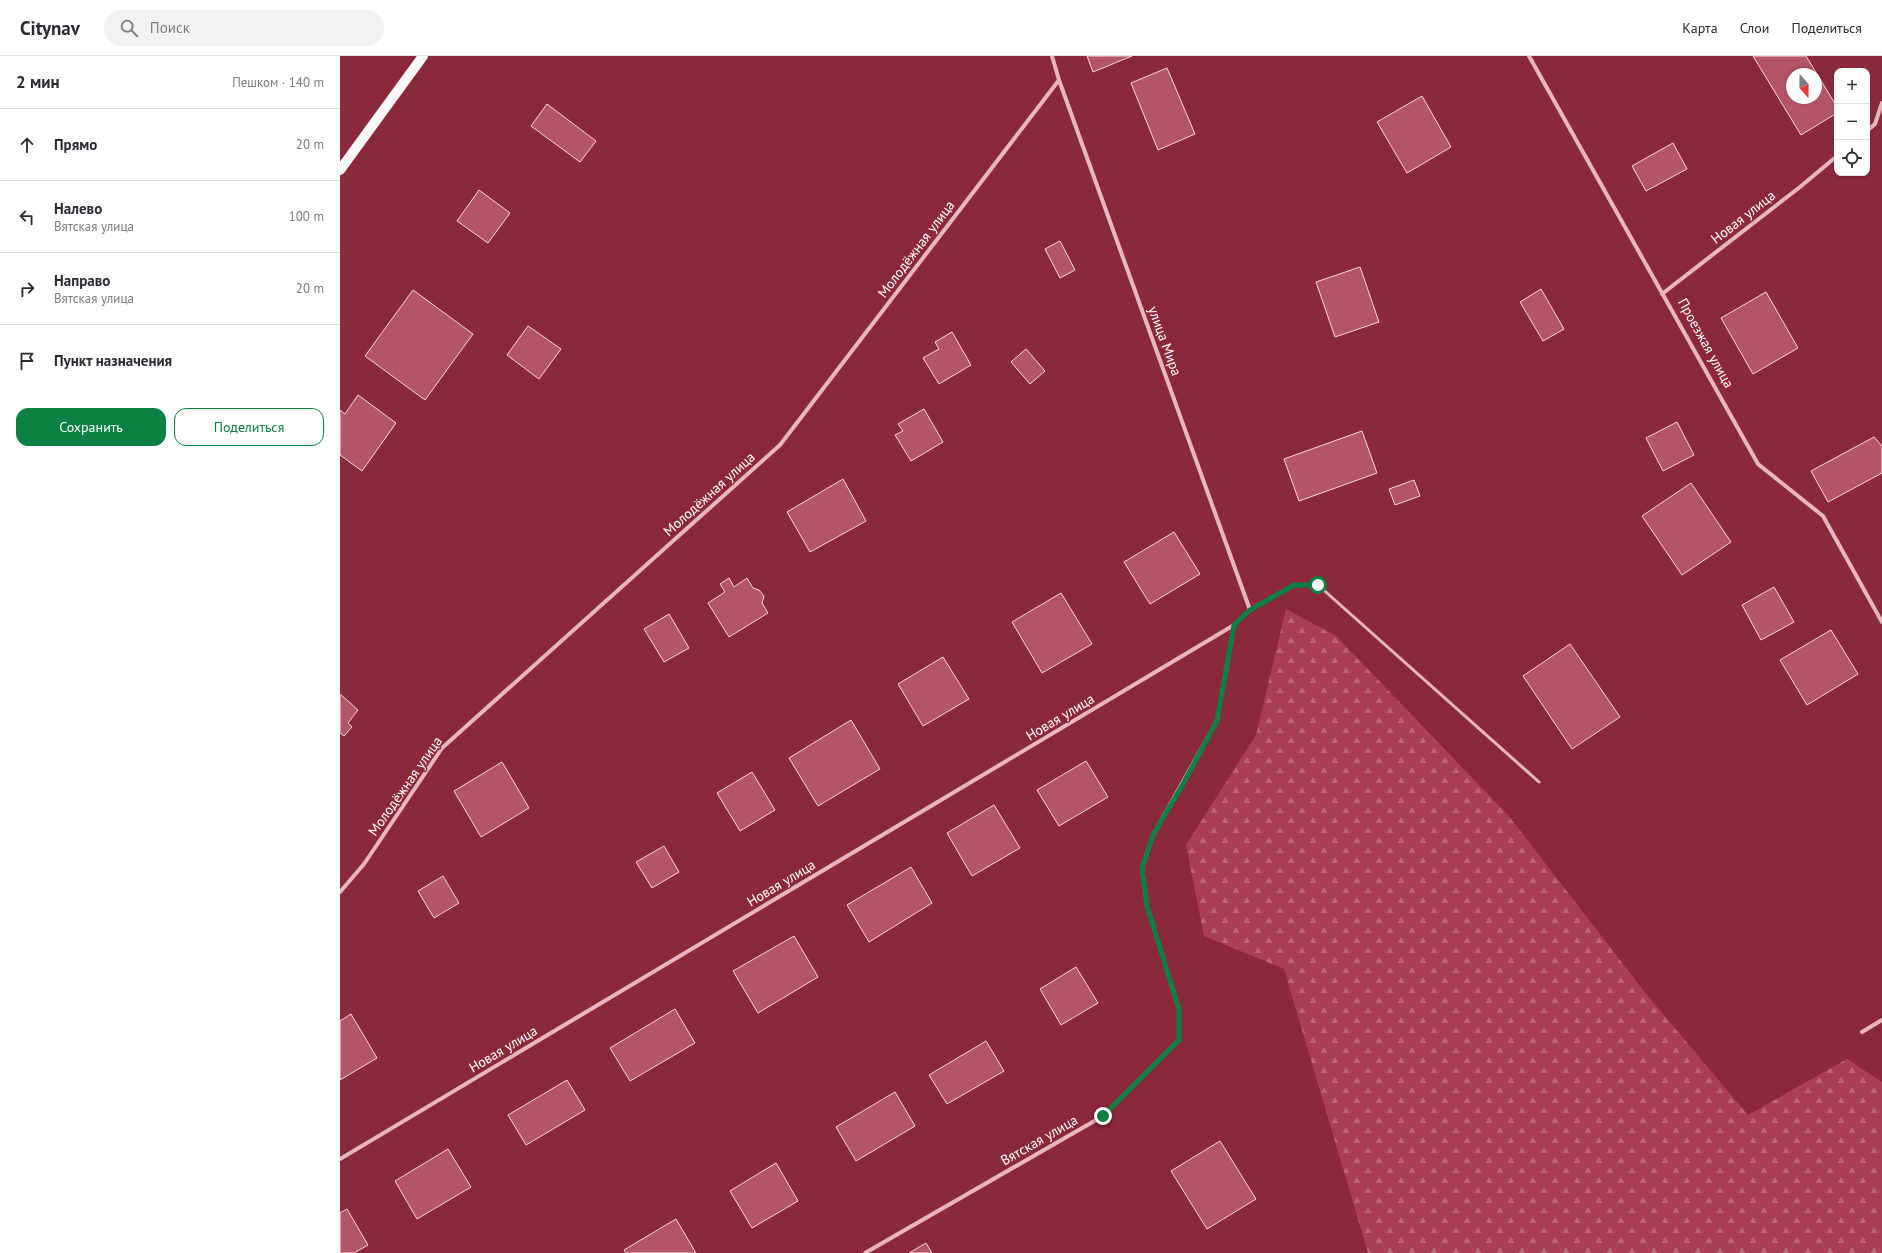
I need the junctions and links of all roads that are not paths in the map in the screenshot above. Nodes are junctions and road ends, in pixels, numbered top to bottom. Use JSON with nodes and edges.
{"nodes":[{"id":1,"x":423,"y":56,"type":"edge"},
{"id":2,"x":1052,"y":56,"type":"edge"},
{"id":3,"x":1530,"y":56,"type":"edge"},
{"id":4,"x":1059,"y":80,"type":"junction"},
{"id":5,"x":1882,"y":103,"type":"edge"},
{"id":6,"x":1870,"y":128,"type":"edge"},
{"id":7,"x":1834,"y":159,"type":"edge"},
{"id":8,"x":340,"y":170,"type":"edge"},
{"id":9,"x":1662,"y":294,"type":"junction"},
{"id":10,"x":1250,"y":610,"type":"junction"},
{"id":11,"x":1882,"y":622,"type":"edge"},
{"id":12,"x":1234,"y":625,"type":"junction"},
{"id":13,"x":1539,"y":782,"type":"dead end"},
{"id":14,"x":340,"y":892,"type":"edge"},
{"id":15,"x":1882,"y":1020,"type":"edge"},
{"id":16,"x":1862,"y":1032,"type":"dead end"},
{"id":17,"x":340,"y":1159,"type":"edge"},
{"id":18,"x":865,"y":1253,"type":"edge"}],
"edges":[{"from":1,"to":8,"type":"main road"},
{"from":2,"to":4,"type":"street","name":"улица Мира"},
{"from":3,"to":9,"type":"street","name":"Проезжая улица"},
{"from":4,"to":10,"type":"street","name":"улица Мира"},
{"from":4,"to":14,"type":"street","name":"Молодёжная улица"},
{"from":5,"to":6,"type":"street"},
{"from":7,"to":9,"type":"street","name":"Новая улица"},
{"from":9,"to":11,"type":"street","name":"Проезжая улица"},
{"from":10,"to":12,"type":"lane"},
{"from":10,"to":13,"type":"lane"},
{"from":12,"to":17,"type":"street","name":"Новая улица"},
{"from":12,"to":18,"type":"street","name":"Вятская улица"},
{"from":15,"to":16,"type":"street"}]}
